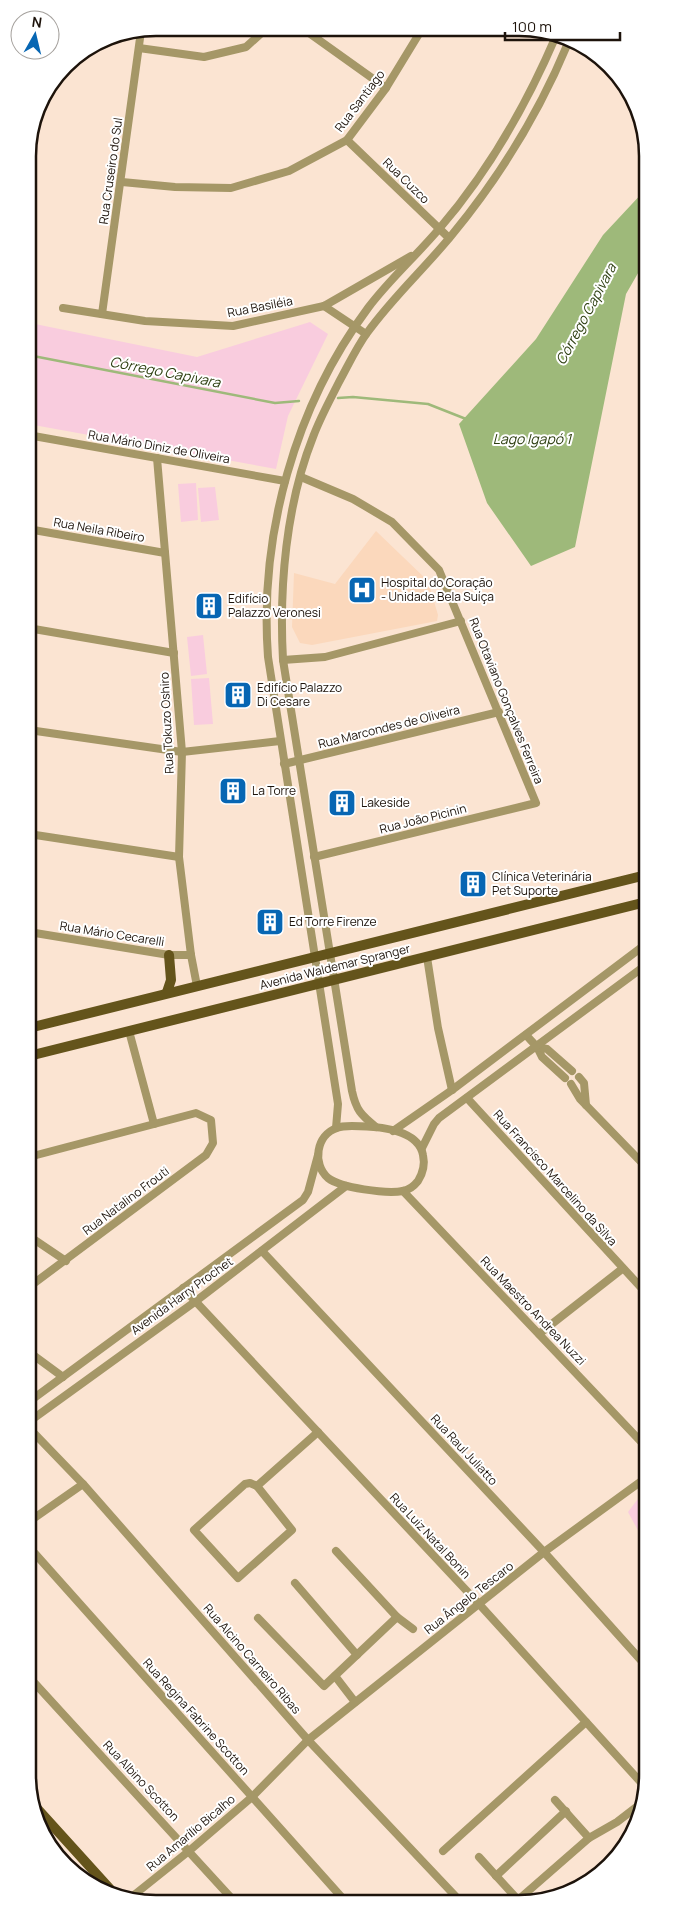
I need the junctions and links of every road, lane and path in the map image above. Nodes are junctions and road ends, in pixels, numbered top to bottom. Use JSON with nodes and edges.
{"nodes":[{"id":1,"x":418,"y":36,"type":"edge"},
{"id":2,"x":257,"y":37,"type":"edge"},
{"id":3,"x":314,"y":37,"type":"edge"},
{"id":4,"x":140,"y":38,"type":"edge"},
{"id":5,"x":553,"y":42,"type":"edge"},
{"id":6,"x":566,"y":47,"type":"edge"},
{"id":7,"x":139,"y":48,"type":"junction"},
{"id":8,"x":386,"y":88,"type":"junction"},
{"id":9,"x":514,"y":124,"type":"junction"},
{"id":10,"x":525,"y":132,"type":"junction"},
{"id":11,"x":347,"y":140,"type":"junction"},
{"id":12,"x":122,"y":182,"type":"junction"},
{"id":13,"x":439,"y":229,"type":"junction"},
{"id":14,"x":449,"y":238,"type":"junction"},
{"id":15,"x":417,"y":252,"type":"junction"},
{"id":16,"x":324,"y":306,"type":"junction"},
{"id":17,"x":63,"y":308,"type":"dead end"},
{"id":18,"x":102,"y":314,"type":"junction"},
{"id":19,"x":355,"y":328,"type":"junction"},
{"id":20,"x":366,"y":334,"type":"junction"},
{"id":21,"x":37,"y":437,"type":"edge"},
{"id":22,"x":157,"y":458,"type":"junction"},
{"id":23,"x":301,"y":477,"type":"junction"},
{"id":24,"x":285,"y":482,"type":"junction"},
{"id":25,"x":37,"y":531,"type":"edge"},
{"id":26,"x":165,"y":553,"type":"junction"},
{"id":27,"x":461,"y":621,"type":"junction"},
{"id":28,"x":37,"y":629,"type":"edge"},
{"id":29,"x":174,"y":653,"type":"junction"},
{"id":30,"x":283,"y":660,"type":"junction"},
{"id":31,"x":499,"y":712,"type":"junction"},
{"id":32,"x":37,"y":731,"type":"edge"},
{"id":33,"x":280,"y":741,"type":"junction"},
{"id":34,"x":182,"y":752,"type":"junction"},
{"id":35,"x":299,"y":761,"type":"junction"},
{"id":36,"x":284,"y":764,"type":"junction"},
{"id":37,"x":536,"y":803,"type":"joint"},
{"id":38,"x":37,"y":835,"type":"edge"},
{"id":39,"x":179,"y":856,"type":"junction"},
{"id":40,"x":314,"y":857,"type":"junction"},
{"id":41,"x":639,"y":877,"type":"edge"},
{"id":42,"x":639,"y":904,"type":"edge"},
{"id":43,"x":37,"y":933,"type":"edge"},
{"id":44,"x":639,"y":950,"type":"edge"},
{"id":45,"x":330,"y":953,"type":"junction"},
{"id":46,"x":169,"y":955,"type":"junction"},
{"id":47,"x":191,"y":955,"type":"junction"},
{"id":48,"x":315,"y":956,"type":"junction"},
{"id":49,"x":427,"y":957,"type":"junction"},
{"id":50,"x":638,"y":971,"type":"edge"},
{"id":51,"x":334,"y":980,"type":"junction"},
{"id":52,"x":320,"y":984,"type":"junction"},
{"id":53,"x":197,"y":986,"type":"junction"},
{"id":54,"x":168,"y":992,"type":"junction"},
{"id":55,"x":36,"y":1026,"type":"edge"},
{"id":56,"x":129,"y":1031,"type":"junction"},
{"id":57,"x":526,"y":1035,"type":"junction"},
{"id":58,"x":537,"y":1047,"type":"junction"},
{"id":59,"x":36,"y":1054,"type":"edge"},
{"id":60,"x":572,"y":1071,"type":"dead end"},
{"id":61,"x":571,"y":1084,"type":"junction"},
{"id":62,"x":452,"y":1090,"type":"junction"},
{"id":63,"x":468,"y":1098,"type":"junction"},
{"id":64,"x":586,"y":1105,"type":"junction"},
{"id":65,"x":154,"y":1124,"type":"junction"},
{"id":66,"x":376,"y":1127,"type":"junction"},
{"id":67,"x":336,"y":1128,"type":"junction"},
{"id":68,"x":393,"y":1131,"type":"junction"},
{"id":69,"x":422,"y":1148,"type":"junction"},
{"id":70,"x":36,"y":1155,"type":"edge"},
{"id":71,"x":318,"y":1156,"type":"junction"},
{"id":72,"x":638,"y":1159,"type":"edge"},
{"id":73,"x":346,"y":1186,"type":"junction"},
{"id":74,"x":403,"y":1191,"type":"junction"},
{"id":75,"x":36,"y":1241,"type":"edge"},
{"id":76,"x":262,"y":1251,"type":"junction"},
{"id":77,"x":66,"y":1261,"type":"junction"},
{"id":78,"x":622,"y":1269,"type":"junction"},
{"id":79,"x":36,"y":1282,"type":"edge"},
{"id":80,"x":638,"y":1285,"type":"edge"},
{"id":81,"x":183,"y":1288,"type":"junction"},
{"id":82,"x":196,"y":1301,"type":"junction"},
{"id":83,"x":539,"y":1334,"type":"junction"},
{"id":84,"x":36,"y":1357,"type":"edge"},
{"id":85,"x":63,"y":1377,"type":"junction"},
{"id":86,"x":36,"y":1397,"type":"edge"},
{"id":87,"x":36,"y":1417,"type":"edge"},
{"id":88,"x":318,"y":1432,"type":"junction"},
{"id":89,"x":36,"y":1435,"type":"edge"},
{"id":90,"x":638,"y":1439,"type":"edge"},
{"id":91,"x":638,"y":1483,"type":"edge"},
{"id":92,"x":83,"y":1484,"type":"junction"},
{"id":93,"x":257,"y":1486,"type":"junction"},
{"id":94,"x":36,"y":1517,"type":"edge"},
{"id":95,"x":336,"y":1551,"type":"dead end"},
{"id":96,"x":544,"y":1552,"type":"junction"},
{"id":97,"x":36,"y":1555,"type":"edge"},
{"id":98,"x":294,"y":1583,"type":"dead end"},
{"id":99,"x":479,"y":1604,"type":"junction"},
{"id":100,"x":397,"y":1617,"type":"junction"},
{"id":101,"x":258,"y":1618,"type":"dead end"},
{"id":102,"x":413,"y":1629,"type":"dead end"},
{"id":103,"x":357,"y":1655,"type":"junction"},
{"id":104,"x":638,"y":1657,"type":"edge"},
{"id":105,"x":334,"y":1676,"type":"junction"},
{"id":106,"x":36,"y":1685,"type":"edge"},
{"id":107,"x":355,"y":1702,"type":"junction"},
{"id":108,"x":586,"y":1722,"type":"junction"},
{"id":109,"x":308,"y":1740,"type":"junction"},
{"id":110,"x":638,"y":1779,"type":"edge"},
{"id":111,"x":252,"y":1796,"type":"junction"},
{"id":112,"x":555,"y":1800,"type":"dead end"},
{"id":113,"x":634,"y":1809,"type":"edge"},
{"id":114,"x":566,"y":1811,"type":"junction"},
{"id":115,"x":44,"y":1816,"type":"edge"},
{"id":116,"x":589,"y":1838,"type":"junction"},
{"id":117,"x":189,"y":1851,"type":"junction"},
{"id":118,"x":443,"y":1851,"type":"dead end"},
{"id":119,"x":479,"y":1858,"type":"dead end"},
{"id":120,"x":496,"y":1876,"type":"junction"},
{"id":121,"x":105,"y":1883,"type":"edge"},
{"id":122,"x":137,"y":1893,"type":"edge"},
{"id":123,"x":525,"y":1894,"type":"edge"},
{"id":124,"x":229,"y":1895,"type":"edge"},
{"id":125,"x":340,"y":1895,"type":"edge"},
{"id":126,"x":454,"y":1895,"type":"edge"},
{"id":127,"x":513,"y":1895,"type":"edge"}],
"edges":[{"from":1,"to":8,"type":"street","name":"Rua Santiago"},
{"from":2,"to":7,"type":"street"},
{"from":3,"to":8,"type":"street"},
{"from":4,"to":7,"type":"street","name":"Rua Cruseiro do Sul"},
{"from":5,"to":9,"type":"street"},
{"from":6,"to":10,"type":"street"},
{"from":7,"to":12,"type":"street","name":"Rua Cruseiro do Sul"},
{"from":8,"to":11,"type":"street","name":"Rua Santiago"},
{"from":9,"to":10,"type":"street"},
{"from":9,"to":13,"type":"street"},
{"from":10,"to":14,"type":"street"},
{"from":11,"to":12,"type":"street","name":"Rua Santiago"},
{"from":11,"to":13,"type":"street","name":"Rua Cuzco"},
{"from":12,"to":18,"type":"street","name":"Rua Cruseiro do Sul"},
{"from":13,"to":14,"type":"street","name":"Rua Cuzco"},
{"from":13,"to":15,"type":"street"},
{"from":14,"to":20,"type":"street"},
{"from":15,"to":16,"type":"street","name":"Rua Basiléia"},
{"from":15,"to":19,"type":"street"},
{"from":16,"to":18,"type":"street","name":"Rua Basiléia"},
{"from":16,"to":19,"type":"street"},
{"from":17,"to":18,"type":"street","name":"Rua Basiléia"},
{"from":19,"to":20,"type":"street"},
{"from":19,"to":24,"type":"street"},
{"from":20,"to":23,"type":"street"},
{"from":21,"to":22,"type":"street","name":"Rua Mário Diniz de Oliveira"},
{"from":22,"to":24,"type":"street","name":"Rua Mário Diniz de Oliveira"},
{"from":22,"to":26,"type":"street","name":"Rua Tokuzo Oshiro"},
{"from":23,"to":27,"type":"street","name":"Rua Otaviano Gonçalves Ferreira"},
{"from":23,"to":30,"type":"street"},
{"from":24,"to":33,"type":"street"},
{"from":25,"to":26,"type":"street","name":"Rua Neila Ribeiro"},
{"from":26,"to":29,"type":"street","name":"Rua Tokuzo Oshiro"},
{"from":27,"to":30,"type":"street"},
{"from":27,"to":31,"type":"street","name":"Rua Otaviano Gonçalves Ferreira"},
{"from":28,"to":29,"type":"street"},
{"from":29,"to":34,"type":"street","name":"Rua Tokuzo Oshiro"},
{"from":30,"to":35,"type":"street"},
{"from":31,"to":35,"type":"street","name":"Rua Marcondes de Oliveira"},
{"from":31,"to":37,"type":"street","name":"Rua Otaviano Gonçalves Ferreira"},
{"from":32,"to":34,"type":"street"},
{"from":33,"to":34,"type":"street"},
{"from":33,"to":36,"type":"street"},
{"from":34,"to":39,"type":"street","name":"Rua Tokuzo Oshiro"},
{"from":35,"to":36,"type":"street","name":"Rua Marcondes de Oliveira"},
{"from":35,"to":40,"type":"street"},
{"from":36,"to":48,"type":"street"},
{"from":37,"to":40,"type":"street","name":"Rua João Picinin"},
{"from":38,"to":39,"type":"street"},
{"from":39,"to":47,"type":"street","name":"Rua Tokuzo Oshiro"},
{"from":40,"to":45,"type":"street"},
{"from":41,"to":45,"type":"main road","name":"Avenida Waldemar Spranger"},
{"from":42,"to":49,"type":"main road","name":"Avenida Waldemar Spranger"},
{"from":43,"to":46,"type":"street","name":"Rua Mário Cecarelli"},
{"from":44,"to":57,"type":"street"},
{"from":45,"to":48,"type":"main road","name":"Avenida Waldemar Spranger"},
{"from":45,"to":51,"type":"street"},
{"from":46,"to":47,"type":"street","name":"Rua Mário Cecarelli"},
{"from":46,"to":54,"type":"main road"},
{"from":47,"to":53,"type":"street","name":"Rua Tokuzo Oshiro"},
{"from":48,"to":52,"type":"street"},
{"from":48,"to":53,"type":"main road","name":"Avenida Waldemar Spranger"},
{"from":49,"to":51,"type":"main road","name":"Avenida Waldemar Spranger"},
{"from":49,"to":62,"type":"street"},
{"from":50,"to":58,"type":"street"},
{"from":51,"to":52,"type":"main road","name":"Avenida Waldemar Spranger"},
{"from":51,"to":66,"type":"street"},
{"from":52,"to":56,"type":"main road","name":"Avenida Waldemar Spranger"},
{"from":52,"to":67,"type":"street"},
{"from":53,"to":54,"type":"main road","name":"Avenida Waldemar Spranger"},
{"from":54,"to":55,"type":"main road","name":"Avenida Waldemar Spranger"},
{"from":56,"to":59,"type":"main road","name":"Avenida Waldemar Spranger"},
{"from":56,"to":65,"type":"street"},
{"from":57,"to":58,"type":"street"},
{"from":57,"to":62,"type":"street"},
{"from":58,"to":60,"type":"street"},
{"from":58,"to":61,"type":"street"},
{"from":58,"to":63,"type":"street"},
{"from":61,"to":64,"type":"street"},
{"from":61,"to":64,"type":"street"},
{"from":62,"to":68,"type":"street"},
{"from":63,"to":69,"type":"street"},
{"from":63,"to":78,"type":"street","name":"Rua Francisco Marcelino da Silva"},
{"from":64,"to":72,"type":"street"},
{"from":65,"to":70,"type":"street"},
{"from":65,"to":77,"type":"street","name":"Rua Natalino Frouti"},
{"from":66,"to":67,"type":"street"},
{"from":66,"to":68,"type":"street"},
{"from":67,"to":71,"type":"street"},
{"from":68,"to":69,"type":"street"},
{"from":69,"to":74,"type":"street"},
{"from":71,"to":73,"type":"street"},
{"from":71,"to":81,"type":"street","name":"Avenida Harry Prochet"},
{"from":73,"to":74,"type":"street"},
{"from":73,"to":76,"type":"street","name":"Avenida Harry Prochet"},
{"from":74,"to":83,"type":"street","name":"Rua Maestro Andrea Nuzzi"},
{"from":75,"to":77,"type":"street"},
{"from":76,"to":82,"type":"street","name":"Avenida Harry Prochet"},
{"from":76,"to":96,"type":"street","name":"Rua Raul Juliatto"},
{"from":77,"to":79,"type":"street","name":"Rua Natalino Frouti"},
{"from":78,"to":80,"type":"street","name":"Rua Francisco Marcelino da Silva"},
{"from":78,"to":83,"type":"street"},
{"from":81,"to":82,"type":"street","name":"Rua Luiz Natal Bonin"},
{"from":81,"to":85,"type":"street","name":"Avenida Harry Prochet"},
{"from":82,"to":87,"type":"street","name":"Avenida Harry Prochet"},
{"from":82,"to":88,"type":"street","name":"Rua Luiz Natal Bonin"},
{"from":83,"to":90,"type":"street","name":"Rua Maestro Andrea Nuzzi"},
{"from":84,"to":85,"type":"street"},
{"from":85,"to":86,"type":"street","name":"Avenida Harry Prochet"},
{"from":88,"to":93,"type":"street"},
{"from":88,"to":99,"type":"street","name":"Rua Luiz Natal Bonin"},
{"from":89,"to":92,"type":"street","name":"Rua Alcino Carneiro Ribas"},
{"from":91,"to":96,"type":"street","name":"Rua Ângelo Tescaro"},
{"from":92,"to":94,"type":"street"},
{"from":92,"to":109,"type":"street","name":"Rua Alcino Carneiro Ribas"},
{"from":93,"to":93,"type":"street"},
{"from":95,"to":100,"type":"street"},
{"from":96,"to":99,"type":"street","name":"Rua Ângelo Tescaro"},
{"from":96,"to":104,"type":"street","name":"Rua Raul Juliatto"},
{"from":97,"to":111,"type":"street","name":"Rua Regina Fabrine Scotton"},
{"from":98,"to":103,"type":"street"},
{"from":99,"to":107,"type":"street","name":"Rua Ângelo Tescaro"},
{"from":99,"to":108,"type":"street","name":"Rua Luiz Natal Bonin"},
{"from":100,"to":102,"type":"street"},
{"from":100,"to":103,"type":"street"},
{"from":101,"to":105,"type":"street"},
{"from":103,"to":105,"type":"street"},
{"from":105,"to":107,"type":"street"},
{"from":106,"to":117,"type":"street","name":"Rua Albino Scotton"},
{"from":107,"to":109,"type":"street","name":"Rua Ângelo Tescaro"},
{"from":108,"to":110,"type":"street","name":"Rua Luiz Natal Bonin"},
{"from":108,"to":118,"type":"street"},
{"from":109,"to":111,"type":"street","name":"Rua Amarílio Bicalho"},
{"from":109,"to":126,"type":"street","name":"Rua Alcino Carneiro Ribas"},
{"from":111,"to":117,"type":"street","name":"Rua Amarílio Bicalho"},
{"from":111,"to":125,"type":"street","name":"Rua Regina Fabrine Scotton"},
{"from":112,"to":114,"type":"street"},
{"from":113,"to":116,"type":"street"},
{"from":114,"to":116,"type":"street"},
{"from":114,"to":120,"type":"street"},
{"from":115,"to":121,"type":"main road"},
{"from":116,"to":123,"type":"street"},
{"from":117,"to":122,"type":"street","name":"Rua Amarílio Bicalho"},
{"from":117,"to":124,"type":"street","name":"Rua Albino Scotton"},
{"from":119,"to":120,"type":"street"},
{"from":120,"to":127,"type":"street"}]}
